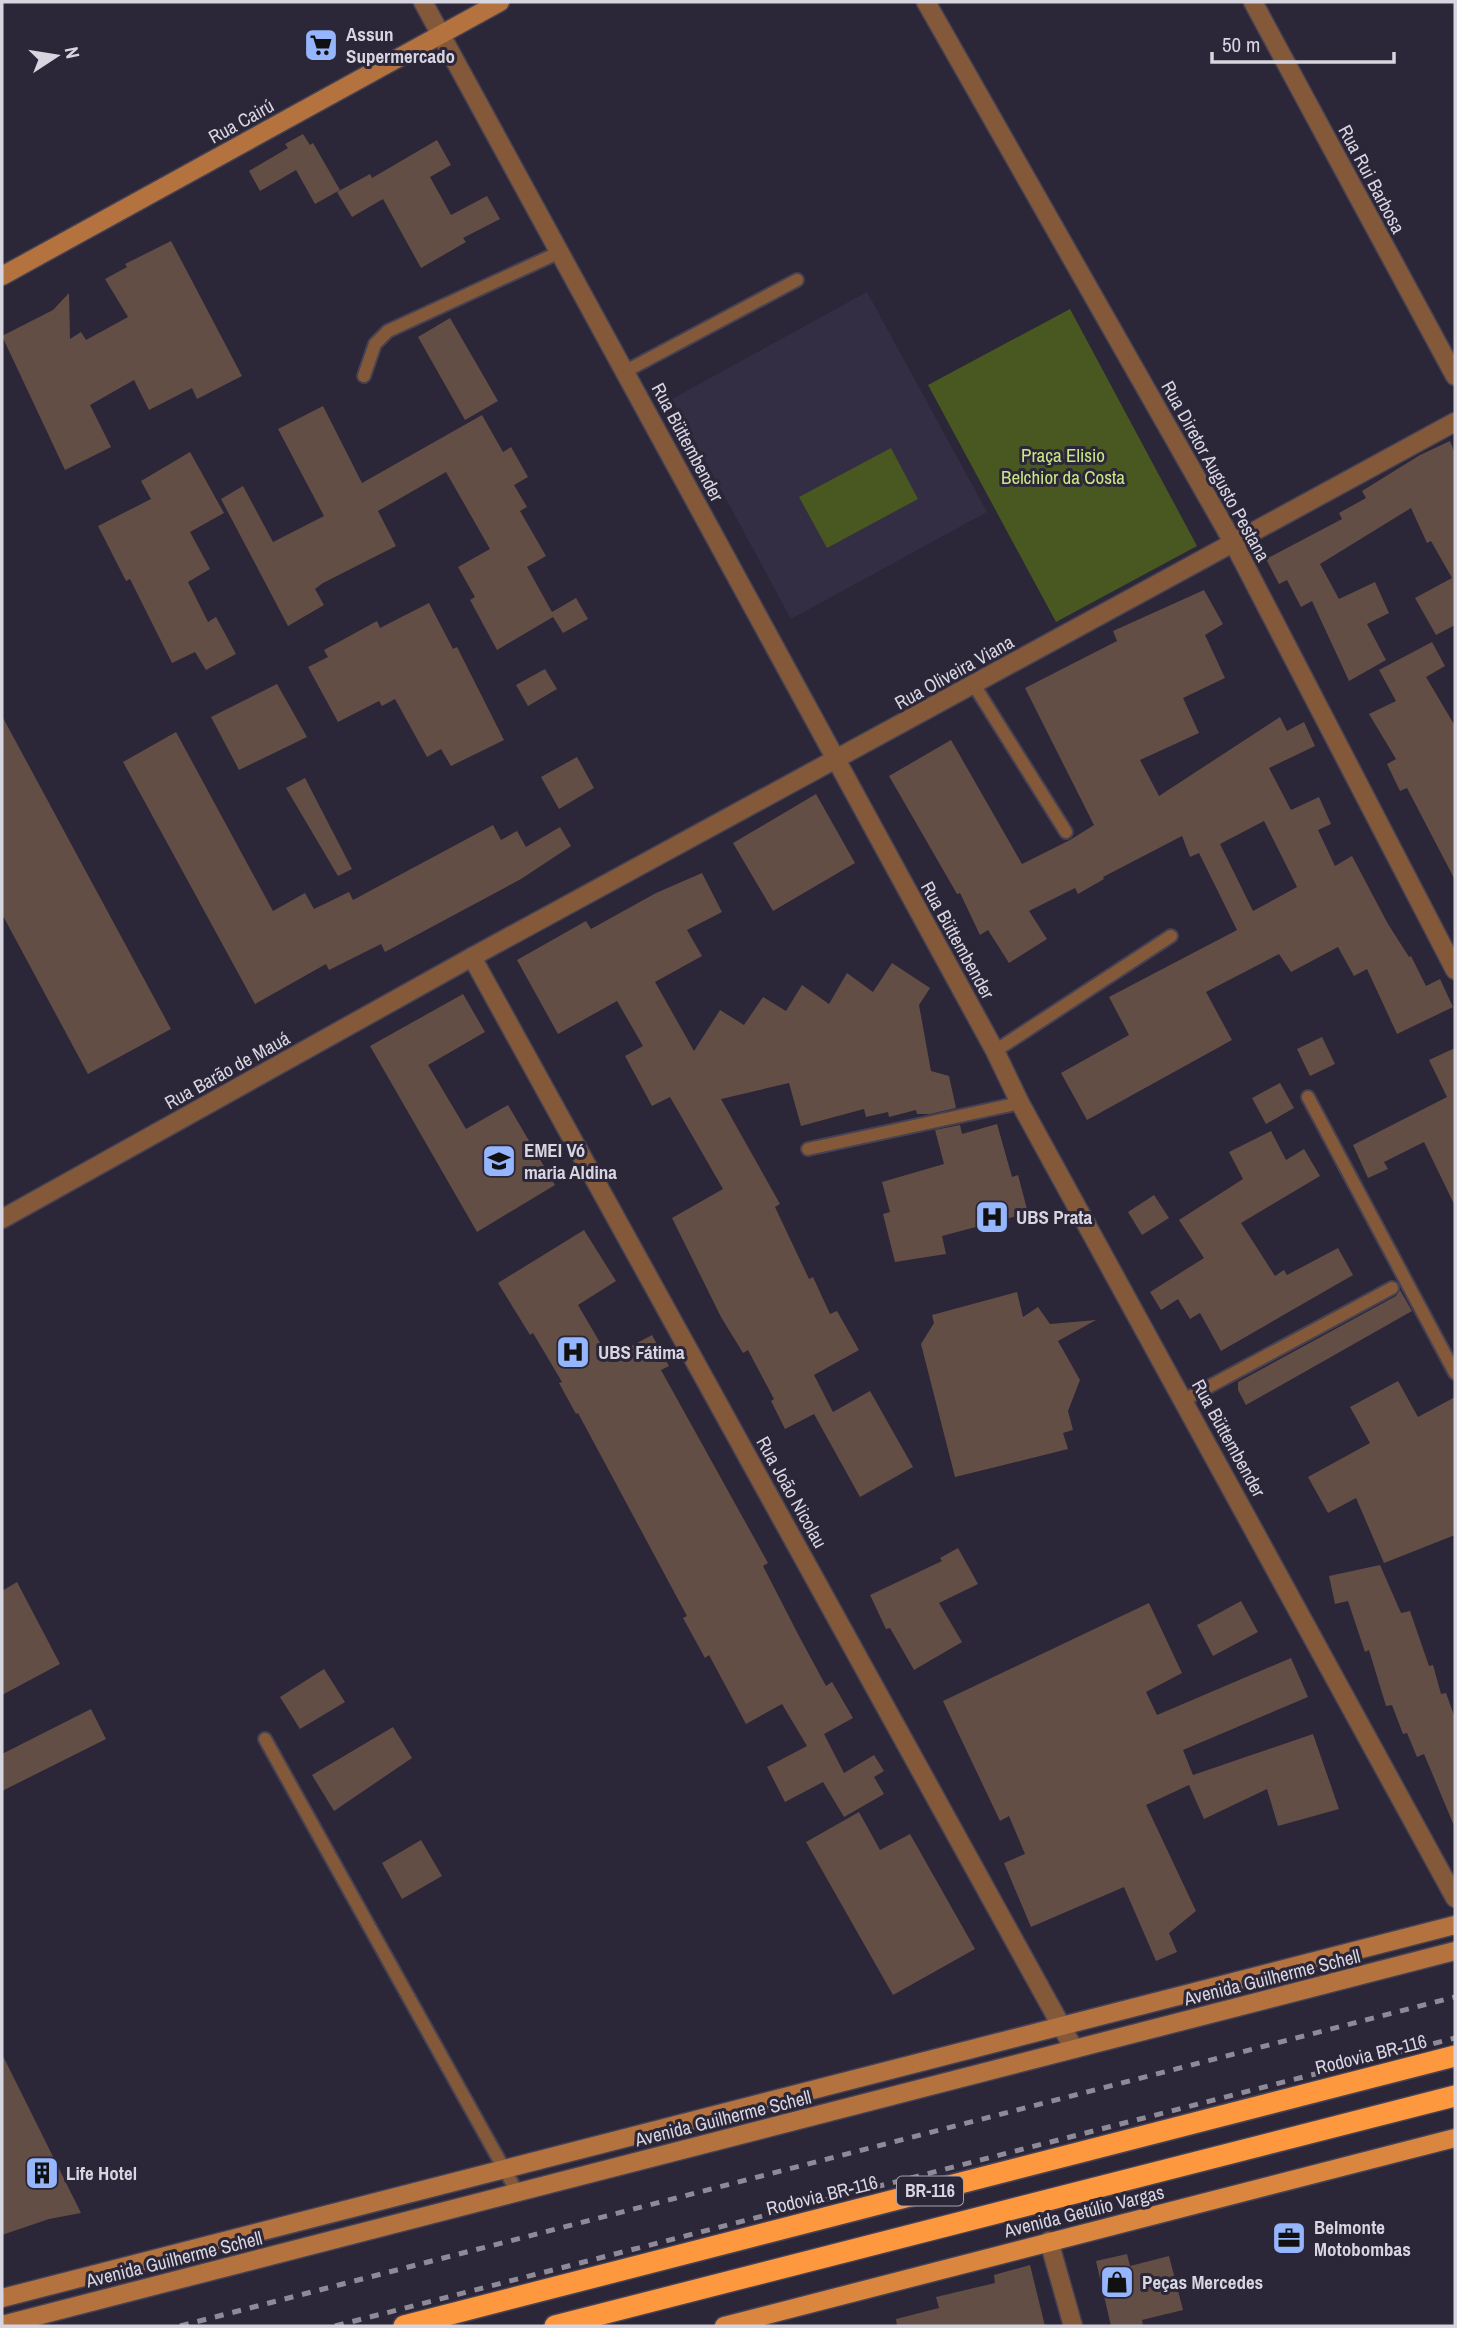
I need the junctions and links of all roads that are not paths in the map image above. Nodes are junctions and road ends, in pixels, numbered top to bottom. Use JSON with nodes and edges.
{"nodes":[{"id":1,"x":423,"y":2,"type":"edge"},
{"id":2,"x":500,"y":2,"type":"edge"},
{"id":3,"x":926,"y":2,"type":"edge"},
{"id":4,"x":1252,"y":2,"type":"edge"},
{"id":5,"x":441,"y":34,"type":"junction"},
{"id":6,"x":560,"y":252,"type":"junction"},
{"id":7,"x":2,"y":276,"type":"edge"},
{"id":8,"x":797,"y":280,"type":"dead end"},
{"id":9,"x":626,"y":371,"type":"junction"},
{"id":10,"x":364,"y":376,"type":"dead end"},
{"id":11,"x":1455,"y":376,"type":"edge"},
{"id":12,"x":1455,"y":422,"type":"edge"},
{"id":13,"x":1233,"y":542,"type":"junction"},
{"id":14,"x":974,"y":685,"type":"junction"},
{"id":15,"x":835,"y":761,"type":"junction"},
{"id":16,"x":1066,"y":832,"type":"dead end"},
{"id":17,"x":1171,"y":936,"type":"dead end"},
{"id":18,"x":472,"y":957,"type":"junction"},
{"id":19,"x":1455,"y":970,"type":"edge"},
{"id":20,"x":995,"y":1051,"type":"junction"},
{"id":21,"x":1308,"y":1097,"type":"dead end"},
{"id":22,"x":1020,"y":1103,"type":"junction"},
{"id":23,"x":808,"y":1150,"type":"dead end"},
{"id":24,"x":2,"y":1219,"type":"edge"},
{"id":25,"x":1392,"y":1288,"type":"dead end"},
{"id":26,"x":1455,"y":1373,"type":"edge"},
{"id":27,"x":1184,"y":1400,"type":"junction"},
{"id":28,"x":265,"y":1739,"type":"dead end"},
{"id":29,"x":1455,"y":1898,"type":"edge"},
{"id":30,"x":1455,"y":1925,"type":"edge"},
{"id":31,"x":1455,"y":1951,"type":"edge"},
{"id":32,"x":1063,"y":2025,"type":"junction"},
{"id":33,"x":1074,"y":2049,"type":"junction"},
{"id":34,"x":1455,"y":2056,"type":"edge"},
{"id":35,"x":904,"y":2066,"type":"junction"},
{"id":36,"x":909,"y":2092,"type":"junction"},
{"id":37,"x":1455,"y":2096,"type":"edge"},
{"id":38,"x":1455,"y":2138,"type":"edge"},
{"id":39,"x":504,"y":2169,"type":"junction"},
{"id":40,"x":517,"y":2192,"type":"junction"},
{"id":41,"x":1049,"y":2241,"type":"junction"},
{"id":42,"x":2,"y":2298,"type":"edge"},
{"id":43,"x":2,"y":2325,"type":"edge"},
{"id":44,"x":404,"y":2326,"type":"edge"},
{"id":45,"x":555,"y":2326,"type":"edge"},
{"id":46,"x":724,"y":2326,"type":"edge"},
{"id":47,"x":1073,"y":2326,"type":"edge"}],
"edges":[{"from":1,"to":5,"type":"street","name":"Rua Büttembender"},
{"from":2,"to":5,"type":"main road","name":"Rua Cairú"},
{"from":3,"to":13,"type":"street","name":"Rua Diretor Augusto Pestana"},
{"from":4,"to":11,"type":"street","name":"Rua Rui Barbosa"},
{"from":5,"to":6,"type":"street","name":"Rua Büttembender"},
{"from":5,"to":7,"type":"main road","name":"Rua Cairú"},
{"from":6,"to":9,"type":"street","name":"Rua Büttembender"},
{"from":6,"to":10,"type":"lane"},
{"from":8,"to":9,"type":"lane"},
{"from":9,"to":15,"type":"street","name":"Rua Büttembender"},
{"from":12,"to":13,"type":"street","name":"Rua Oliveira Viana"},
{"from":13,"to":14,"type":"street","name":"Rua Oliveira Viana"},
{"from":13,"to":19,"type":"street","name":"Rua Diretor Augusto Pestana"},
{"from":14,"to":15,"type":"street","name":"Rua Oliveira Viana"},
{"from":14,"to":16,"type":"lane"},
{"from":15,"to":18,"type":"street","name":"Rua Oliveira Viana"},
{"from":15,"to":20,"type":"street","name":"Rua Büttembender"},
{"from":17,"to":20,"type":"lane"},
{"from":18,"to":24,"type":"street","name":"Rua Barão de Mauá"},
{"from":18,"to":32,"type":"street","name":"Rua João Nicolau"},
{"from":20,"to":22,"type":"street","name":"Rua Büttembender"},
{"from":21,"to":26,"type":"lane"},
{"from":22,"to":23,"type":"lane"},
{"from":22,"to":27,"type":"street","name":"Rua Büttembender"},
{"from":25,"to":27,"type":"lane"},
{"from":27,"to":29,"type":"street","name":"Rua Büttembender"},
{"from":28,"to":39,"type":"lane"},
{"from":30,"to":32,"type":"main road","name":"Avenida Guilherme Schell"},
{"from":31,"to":33,"type":"main road","name":"Avenida Guilherme Schell"},
{"from":32,"to":33,"type":"street","name":"Rua João Nicolau"},
{"from":32,"to":35,"type":"main road","name":"Avenida Guilherme Schell"},
{"from":33,"to":36,"type":"main road","name":"Avenida Guilherme Schell"},
{"from":34,"to":44,"type":"highway","name":"Rodovia BR-116","number":"BR-116"},
{"from":35,"to":36,"type":"main road"},
{"from":35,"to":39,"type":"main road","name":"Avenida Guilherme Schell"},
{"from":36,"to":40,"type":"main road","name":"Avenida Guilherme Schell"},
{"from":37,"to":45,"type":"highway","number":"BR-116"},
{"from":38,"to":41,"type":"main road","name":"Avenida Getúlio Vargas"},
{"from":39,"to":40,"type":"lane"},
{"from":39,"to":42,"type":"main road","name":"Avenida Guilherme Schell"},
{"from":40,"to":43,"type":"main road","name":"Avenida Guilherme Schell"},
{"from":41,"to":46,"type":"main road","name":"Avenida Getúlio Vargas"},
{"from":41,"to":47,"type":"street"}]}
